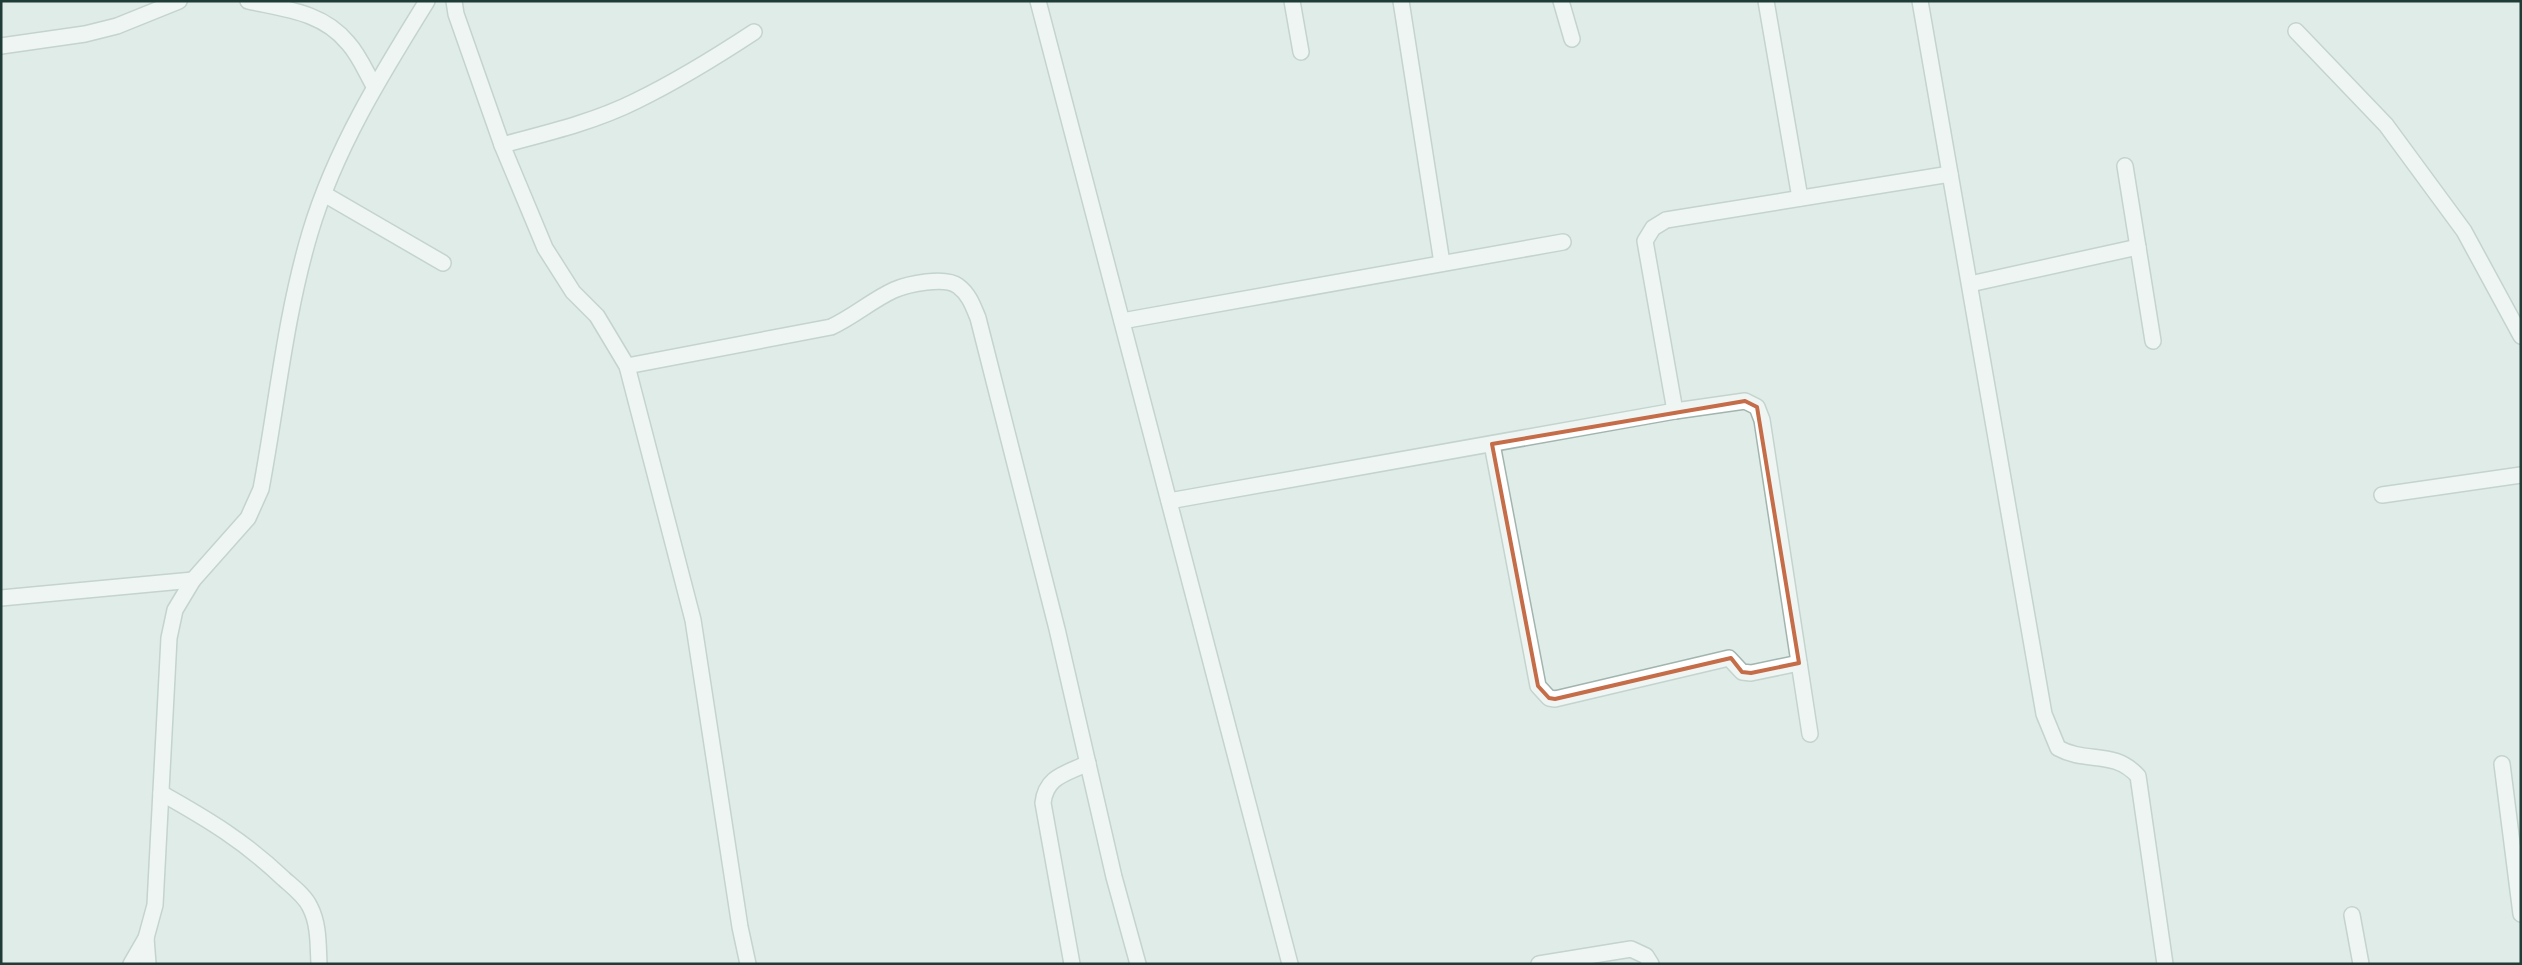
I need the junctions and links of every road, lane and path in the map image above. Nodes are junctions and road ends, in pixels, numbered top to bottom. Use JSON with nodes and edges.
{"nodes":[{"id":1,"x":179,"y":1,"type":"edge"},
{"id":2,"x":248,"y":1,"type":"edge"},
{"id":3,"x":427,"y":1,"type":"edge"},
{"id":4,"x":454,"y":1,"type":"edge"},
{"id":5,"x":1038,"y":1,"type":"edge"},
{"id":6,"x":1292,"y":1,"type":"edge"},
{"id":7,"x":1401,"y":1,"type":"edge"},
{"id":8,"x":1561,"y":1,"type":"edge"},
{"id":9,"x":1766,"y":1,"type":"edge"},
{"id":10,"x":1920,"y":1,"type":"edge"},
{"id":11,"x":140,"y":8,"type":"edge"},
{"id":12,"x":2296,"y":31,"type":"dead end"},
{"id":13,"x":754,"y":32,"type":"dead end"},
{"id":14,"x":1572,"y":39,"type":"dead end"},
{"id":15,"x":1,"y":46,"type":"edge"},
{"id":16,"x":1301,"y":52,"type":"dead end"},
{"id":17,"x":374,"y":86,"type":"junction"},
{"id":18,"x":502,"y":145,"type":"junction"},
{"id":19,"x":2125,"y":166,"type":"dead end"},
{"id":20,"x":1950,"y":174,"type":"junction"},
{"id":21,"x":324,"y":194,"type":"junction"},
{"id":22,"x":1800,"y":198,"type":"junction"},
{"id":23,"x":1563,"y":242,"type":"dead end"},
{"id":24,"x":2138,"y":247,"type":"junction"},
{"id":25,"x":443,"y":263,"type":"dead end"},
{"id":26,"x":1442,"y":264,"type":"junction"},
{"id":27,"x":1970,"y":284,"type":"junction"},
{"id":28,"x":1122,"y":321,"type":"junction"},
{"id":29,"x":2521,"y":336,"type":"edge"},
{"id":30,"x":2153,"y":341,"type":"dead end"},
{"id":31,"x":627,"y":366,"type":"junction"},
{"id":32,"x":1674,"y":411,"type":"junction"},
{"id":33,"x":1492,"y":444,"type":"junction"},
{"id":34,"x":2521,"y":475,"type":"edge"},
{"id":35,"x":2382,"y":495,"type":"dead end"},
{"id":36,"x":1169,"y":501,"type":"junction"},
{"id":37,"x":193,"y":580,"type":"junction"},
{"id":38,"x":1,"y":598,"type":"edge"},
{"id":39,"x":1799,"y":663,"type":"junction"},
{"id":40,"x":1810,"y":734,"type":"dead end"},
{"id":41,"x":1088,"y":763,"type":"junction"},
{"id":42,"x":2502,"y":764,"type":"dead end"},
{"id":43,"x":161,"y":793,"type":"junction"},
{"id":44,"x":2521,"y":914,"type":"edge"},
{"id":45,"x":2352,"y":915,"type":"dead end"},
{"id":46,"x":146,"y":938,"type":"junction"},
{"id":47,"x":131,"y":964,"type":"edge"},
{"id":48,"x":148,"y":964,"type":"edge"},
{"id":49,"x":319,"y":964,"type":"edge"},
{"id":50,"x":748,"y":964,"type":"edge"},
{"id":51,"x":1072,"y":964,"type":"edge"},
{"id":52,"x":1138,"y":964,"type":"edge"},
{"id":53,"x":1290,"y":964,"type":"edge"},
{"id":54,"x":1539,"y":964,"type":"edge"},
{"id":55,"x":1651,"y":964,"type":"edge"},
{"id":56,"x":2165,"y":964,"type":"edge"},
{"id":57,"x":2361,"y":964,"type":"edge"}],
"edges":[{"from":1,"to":11,"type":"street"},
{"from":2,"to":17,"type":"street"},
{"from":3,"to":17,"type":"street"},
{"from":4,"to":18,"type":"street"},
{"from":5,"to":28,"type":"street"},
{"from":6,"to":16,"type":"street"},
{"from":7,"to":26,"type":"street"},
{"from":8,"to":14,"type":"street"},
{"from":9,"to":22,"type":"street"},
{"from":10,"to":20,"type":"street"},
{"from":11,"to":15,"type":"street"},
{"from":12,"to":29,"type":"street"},
{"from":13,"to":18,"type":"street"},
{"from":17,"to":21,"type":"street"},
{"from":18,"to":31,"type":"street"},
{"from":19,"to":24,"type":"street"},
{"from":20,"to":22,"type":"street"},
{"from":20,"to":27,"type":"street"},
{"from":21,"to":25,"type":"street"},
{"from":21,"to":37,"type":"street"},
{"from":22,"to":32,"type":"street"},
{"from":23,"to":26,"type":"street"},
{"from":24,"to":27,"type":"street"},
{"from":24,"to":30,"type":"street"},
{"from":26,"to":28,"type":"street"},
{"from":27,"to":56,"type":"street"},
{"from":28,"to":36,"type":"street"},
{"from":31,"to":41,"type":"street"},
{"from":31,"to":50,"type":"street"},
{"from":32,"to":33,"type":"street"},
{"from":32,"to":39,"type":"street"},
{"from":33,"to":36,"type":"street"},
{"from":33,"to":39,"type":"street"},
{"from":34,"to":35,"type":"street"},
{"from":36,"to":53,"type":"street"},
{"from":37,"to":38,"type":"street"},
{"from":37,"to":43,"type":"street"},
{"from":39,"to":40,"type":"street"},
{"from":41,"to":51,"type":"street"},
{"from":41,"to":52,"type":"street"},
{"from":42,"to":44,"type":"street"},
{"from":43,"to":46,"type":"street"},
{"from":43,"to":49,"type":"street"},
{"from":45,"to":57,"type":"street"},
{"from":46,"to":47,"type":"street"},
{"from":46,"to":48,"type":"street"},
{"from":54,"to":55,"type":"street"}]}
